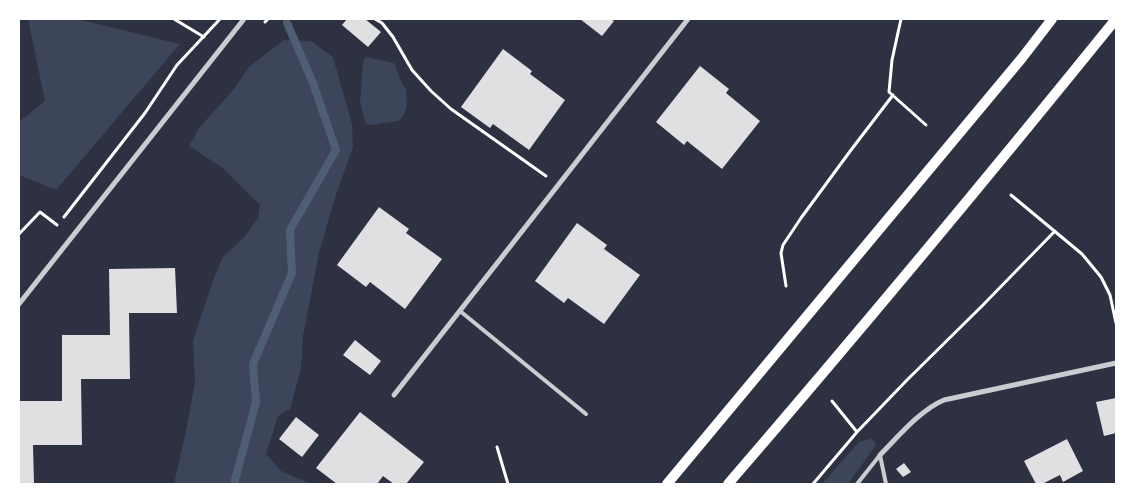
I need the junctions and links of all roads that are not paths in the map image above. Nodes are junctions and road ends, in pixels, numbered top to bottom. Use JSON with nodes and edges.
{"nodes":[{"id":1,"x":244,"y":19,"type":"edge"},
{"id":2,"x":688,"y":19,"type":"edge"},
{"id":3,"x":1052,"y":19,"type":"edge"},
{"id":4,"x":1116,"y":20,"type":"edge"},
{"id":5,"x":19,"y":304,"type":"edge"},
{"id":6,"x":460,"y":311,"type":"junction"},
{"id":7,"x":1116,"y":362,"type":"edge"},
{"id":8,"x":394,"y":396,"type":"dead end"},
{"id":9,"x":586,"y":414,"type":"dead end"},
{"id":10,"x":880,"y":455,"type":"junction"},
{"id":11,"x":667,"y":484,"type":"edge"},
{"id":12,"x":728,"y":484,"type":"edge"},
{"id":13,"x":857,"y":484,"type":"edge"},
{"id":14,"x":886,"y":484,"type":"edge"}],
"edges":[{"from":1,"to":5,"type":"street"},
{"from":2,"to":6,"type":"street"},
{"from":3,"to":11,"type":"main road"},
{"from":4,"to":12,"type":"main road"},
{"from":6,"to":8,"type":"street"},
{"from":6,"to":9,"type":"lane"},
{"from":7,"to":10,"type":"street"},
{"from":10,"to":13,"type":"lane"},
{"from":10,"to":14,"type":"lane"}]}
